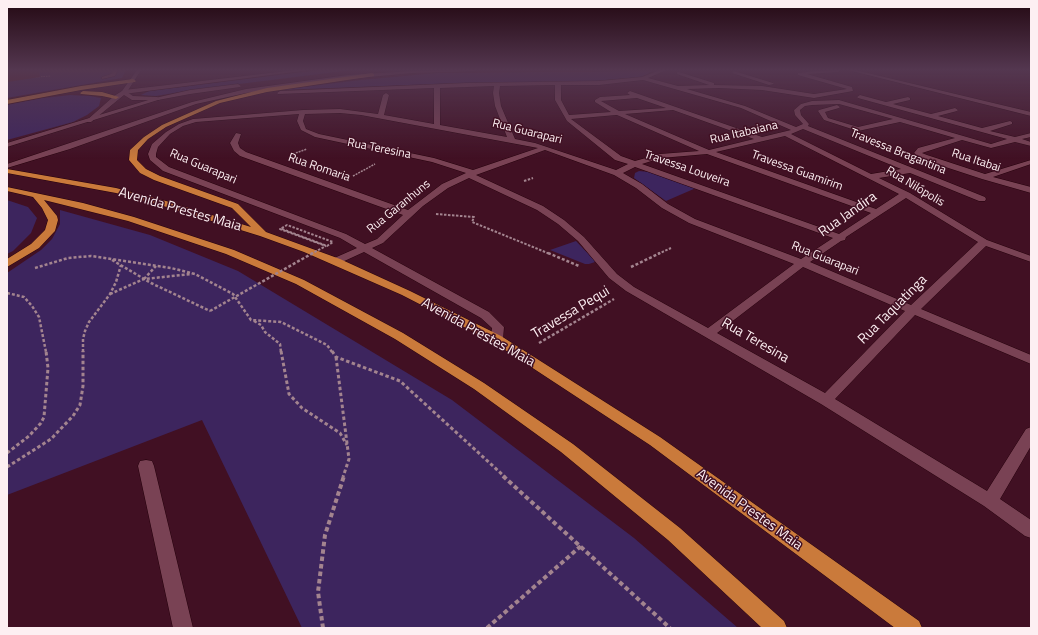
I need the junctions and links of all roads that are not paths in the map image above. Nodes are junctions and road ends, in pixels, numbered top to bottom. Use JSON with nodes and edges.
{"nodes":[{"id":1,"x":20,"y":100,"type":"edge"},
{"id":2,"x":113,"y":100,"type":"edge"},
{"id":3,"x":154,"y":100,"type":"edge"},
{"id":4,"x":171,"y":100,"type":"edge"},
{"id":5,"x":209,"y":100,"type":"edge"},
{"id":6,"x":227,"y":100,"type":"edge"},
{"id":7,"x":385,"y":100,"type":"edge"},
{"id":8,"x":437,"y":100,"type":"edge"},
{"id":9,"x":497,"y":100,"type":"edge"},
{"id":10,"x":558,"y":100,"type":"edge"},
{"id":11,"x":598,"y":100,"type":"edge"},
{"id":12,"x":648,"y":100,"type":"edge"},
{"id":13,"x":718,"y":100,"type":"edge"},
{"id":14,"x":870,"y":100,"type":"edge"},
{"id":15,"x":905,"y":100,"type":"edge"},
{"id":16,"x":972,"y":100,"type":"edge"},
{"id":17,"x":7,"y":102,"type":"edge"},
{"id":18,"x":886,"y":104,"type":"junction"},
{"id":19,"x":850,"y":105,"type":"junction"},
{"id":20,"x":676,"y":109,"type":"junction"},
{"id":21,"x":955,"y":110,"type":"dead end"},
{"id":22,"x":169,"y":111,"type":"junction"},
{"id":23,"x":303,"y":112,"type":"junction"},
{"id":24,"x":619,"y":114,"type":"junction"},
{"id":25,"x":1031,"y":114,"type":"edge"},
{"id":26,"x":931,"y":116,"type":"junction"},
{"id":27,"x":380,"y":117,"type":"junction"},
{"id":28,"x":567,"y":117,"type":"junction"},
{"id":29,"x":900,"y":120,"type":"junction"},
{"id":30,"x":89,"y":121,"type":"junction"},
{"id":31,"x":1010,"y":123,"type":"dead end"},
{"id":32,"x":437,"y":127,"type":"junction"},
{"id":33,"x":123,"y":128,"type":"junction"},
{"id":34,"x":801,"y":128,"type":"junction"},
{"id":35,"x":983,"y":131,"type":"junction"},
{"id":36,"x":238,"y":134,"type":"dead end"},
{"id":37,"x":786,"y":134,"type":"junction"},
{"id":38,"x":1031,"y":135,"type":"edge"},
{"id":39,"x":961,"y":138,"type":"junction"},
{"id":40,"x":512,"y":140,"type":"junction"},
{"id":41,"x":763,"y":140,"type":"junction"},
{"id":42,"x":1015,"y":140,"type":"junction"},
{"id":43,"x":1031,"y":144,"type":"edge"},
{"id":44,"x":7,"y":145,"type":"edge"},
{"id":45,"x":546,"y":148,"type":"junction"},
{"id":46,"x":708,"y":152,"type":"junction"},
{"id":47,"x":1031,"y":162,"type":"edge"},
{"id":48,"x":634,"y":164,"type":"junction"},
{"id":49,"x":7,"y":166,"type":"edge"},
{"id":50,"x":911,"y":170,"type":"junction"},
{"id":51,"x":7,"y":171,"type":"edge"},
{"id":52,"x":617,"y":173,"type":"junction"},
{"id":53,"x":472,"y":174,"type":"junction"},
{"id":54,"x":873,"y":176,"type":"junction"},
{"id":55,"x":984,"y":177,"type":"junction"},
{"id":56,"x":7,"y":189,"type":"edge"},
{"id":57,"x":1031,"y":190,"type":"edge"},
{"id":58,"x":907,"y":195,"type":"junction"},
{"id":59,"x":36,"y":196,"type":"junction"},
{"id":60,"x":982,"y":199,"type":"dead end"},
{"id":61,"x":877,"y":212,"type":"junction"},
{"id":62,"x":410,"y":213,"type":"junction"},
{"id":63,"x":263,"y":234,"type":"junction"},
{"id":64,"x":842,"y":238,"type":"junction"},
{"id":65,"x":984,"y":242,"type":"junction"},
{"id":66,"x":364,"y":249,"type":"junction"},
{"id":67,"x":1031,"y":259,"type":"edge"},
{"id":68,"x":336,"y":261,"type":"junction"},
{"id":69,"x":802,"y":263,"type":"junction"},
{"id":70,"x":7,"y":264,"type":"edge"},
{"id":71,"x":913,"y":310,"type":"junction"},
{"id":72,"x":709,"y":333,"type":"junction"},
{"id":73,"x":497,"y":339,"type":"junction"},
{"id":74,"x":1031,"y":360,"type":"edge"},
{"id":75,"x":826,"y":400,"type":"junction"},
{"id":76,"x":1031,"y":433,"type":"edge"},
{"id":77,"x":146,"y":466,"type":"dead end"},
{"id":78,"x":990,"y":501,"type":"junction"},
{"id":79,"x":1031,"y":530,"type":"edge"},
{"id":80,"x":183,"y":628,"type":"edge"},
{"id":81,"x":777,"y":628,"type":"edge"},
{"id":82,"x":912,"y":628,"type":"edge"}],
"edges":[{"from":1,"to":17,"type":"highway"},
{"from":2,"to":30,"type":"street"},
{"from":3,"to":30,"type":"street"},
{"from":4,"to":22,"type":"street"},
{"from":5,"to":22,"type":"street"},
{"from":6,"to":63,"type":"highway"},
{"from":7,"to":27,"type":"street"},
{"from":8,"to":32,"type":"street"},
{"from":9,"to":40,"type":"street"},
{"from":10,"to":28,"type":"street","name":"Travessa Louveira"},
{"from":11,"to":24,"type":"street","name":"Travessa Guamirim"},
{"from":12,"to":20,"type":"street"},
{"from":13,"to":34,"type":"street","name":"Travessa Bragantina"},
{"from":14,"to":18,"type":"street"},
{"from":15,"to":18,"type":"street"},
{"from":16,"to":25,"type":"street"},
{"from":18,"to":26,"type":"street"},
{"from":19,"to":29,"type":"street"},
{"from":19,"to":29,"type":"street"},
{"from":19,"to":34,"type":"street"},
{"from":20,"to":24,"type":"street"},
{"from":20,"to":41,"type":"street"},
{"from":21,"to":26,"type":"street"},
{"from":22,"to":33,"type":"street"},
{"from":23,"to":27,"type":"street","name":"Rua Guarapari"},
{"from":23,"to":53,"type":"street","name":"Rua Teresina"},
{"from":23,"to":66,"type":"street","name":"Rua Guarapari"},
{"from":24,"to":28,"type":"street"},
{"from":24,"to":46,"type":"street","name":"Travessa Guamirim"},
{"from":26,"to":35,"type":"street"},
{"from":27,"to":32,"type":"street","name":"Rua Guarapari"},
{"from":28,"to":48,"type":"street","name":"Travessa Louveira"},
{"from":29,"to":39,"type":"street"},
{"from":30,"to":33,"type":"street"},
{"from":30,"to":44,"type":"street"},
{"from":31,"to":35,"type":"street"},
{"from":32,"to":40,"type":"street","name":"Rua Guarapari"},
{"from":33,"to":49,"type":"street"},
{"from":34,"to":37,"type":"street","name":"Rua Itabaiana"},
{"from":34,"to":50,"type":"street","name":"Travessa Bragantina"},
{"from":35,"to":42,"type":"street"},
{"from":36,"to":62,"type":"street","name":"Rua Romaria"},
{"from":37,"to":41,"type":"street","name":"Rua Itabaiana"},
{"from":37,"to":54,"type":"street","name":"Rua Nilópolis"},
{"from":38,"to":42,"type":"street"},
{"from":39,"to":42,"type":"street"},
{"from":39,"to":55,"type":"street","name":"Rua Itabai"},
{"from":40,"to":45,"type":"street","name":"Rua Guarapari"},
{"from":41,"to":46,"type":"street","name":"Rua Itabaiana"},
{"from":42,"to":43,"type":"street"},
{"from":45,"to":52,"type":"street","name":"Rua Guarapari"},
{"from":45,"to":53,"type":"street","name":"Rua Garanhuns"},
{"from":46,"to":48,"type":"street","name":"Rua Itabaiana"},
{"from":46,"to":61,"type":"street","name":"Travessa Guamirim"},
{"from":47,"to":55,"type":"street"},
{"from":48,"to":52,"type":"street","name":"Rua Itabaiana"},
{"from":48,"to":64,"type":"street","name":"Travessa Louveira"},
{"from":50,"to":54,"type":"street"},
{"from":50,"to":60,"type":"street","name":"Travessa Bragantina"},
{"from":51,"to":63,"type":"highway","name":"Avenida Prestes Maia"},
{"from":52,"to":69,"type":"street","name":"Rua Guarapari"},
{"from":53,"to":62,"type":"street","name":"Rua Garanhuns"},
{"from":53,"to":72,"type":"street","name":"Rua Teresina"},
{"from":54,"to":58,"type":"street","name":"Rua Nilópolis"},
{"from":55,"to":57,"type":"street","name":"Rua Itabai"},
{"from":56,"to":59,"type":"highway","name":"Avenida Prestes Maia"},
{"from":58,"to":61,"type":"street","name":"Rua Jandira"},
{"from":58,"to":65,"type":"street","name":"Rua Nilópolis"},
{"from":59,"to":70,"type":"highway"},
{"from":59,"to":81,"type":"highway","name":"Avenida Prestes Maia"},
{"from":61,"to":64,"type":"street","name":"Rua Jandira"},
{"from":62,"to":66,"type":"street","name":"Rua Garanhuns"},
{"from":63,"to":68,"type":"highway","name":"Avenida Prestes Maia"},
{"from":64,"to":69,"type":"street","name":"Rua Jandira"},
{"from":65,"to":67,"type":"street","name":"Rua Nilópolis"},
{"from":65,"to":71,"type":"street","name":"Rua Taquatinga"},
{"from":66,"to":68,"type":"street","name":"Rua Garanhuns"},
{"from":66,"to":73,"type":"street","name":"Rua Guarapari"},
{"from":68,"to":73,"type":"highway","name":"Avenida Prestes Maia"},
{"from":69,"to":71,"type":"street","name":"Rua Guarapari"},
{"from":69,"to":72,"type":"street","name":"Rua Jandira"},
{"from":71,"to":74,"type":"street","name":"Rua Guarapari"},
{"from":71,"to":75,"type":"street","name":"Rua Taquatinga"},
{"from":72,"to":75,"type":"street","name":"Rua Teresina"},
{"from":73,"to":82,"type":"highway","name":"Avenida Prestes Maia"},
{"from":75,"to":78,"type":"street","name":"Rua Teresina"},
{"from":76,"to":78,"type":"street"},
{"from":77,"to":80,"type":"street"},
{"from":78,"to":79,"type":"street","name":"Rua Teresina"}]}
